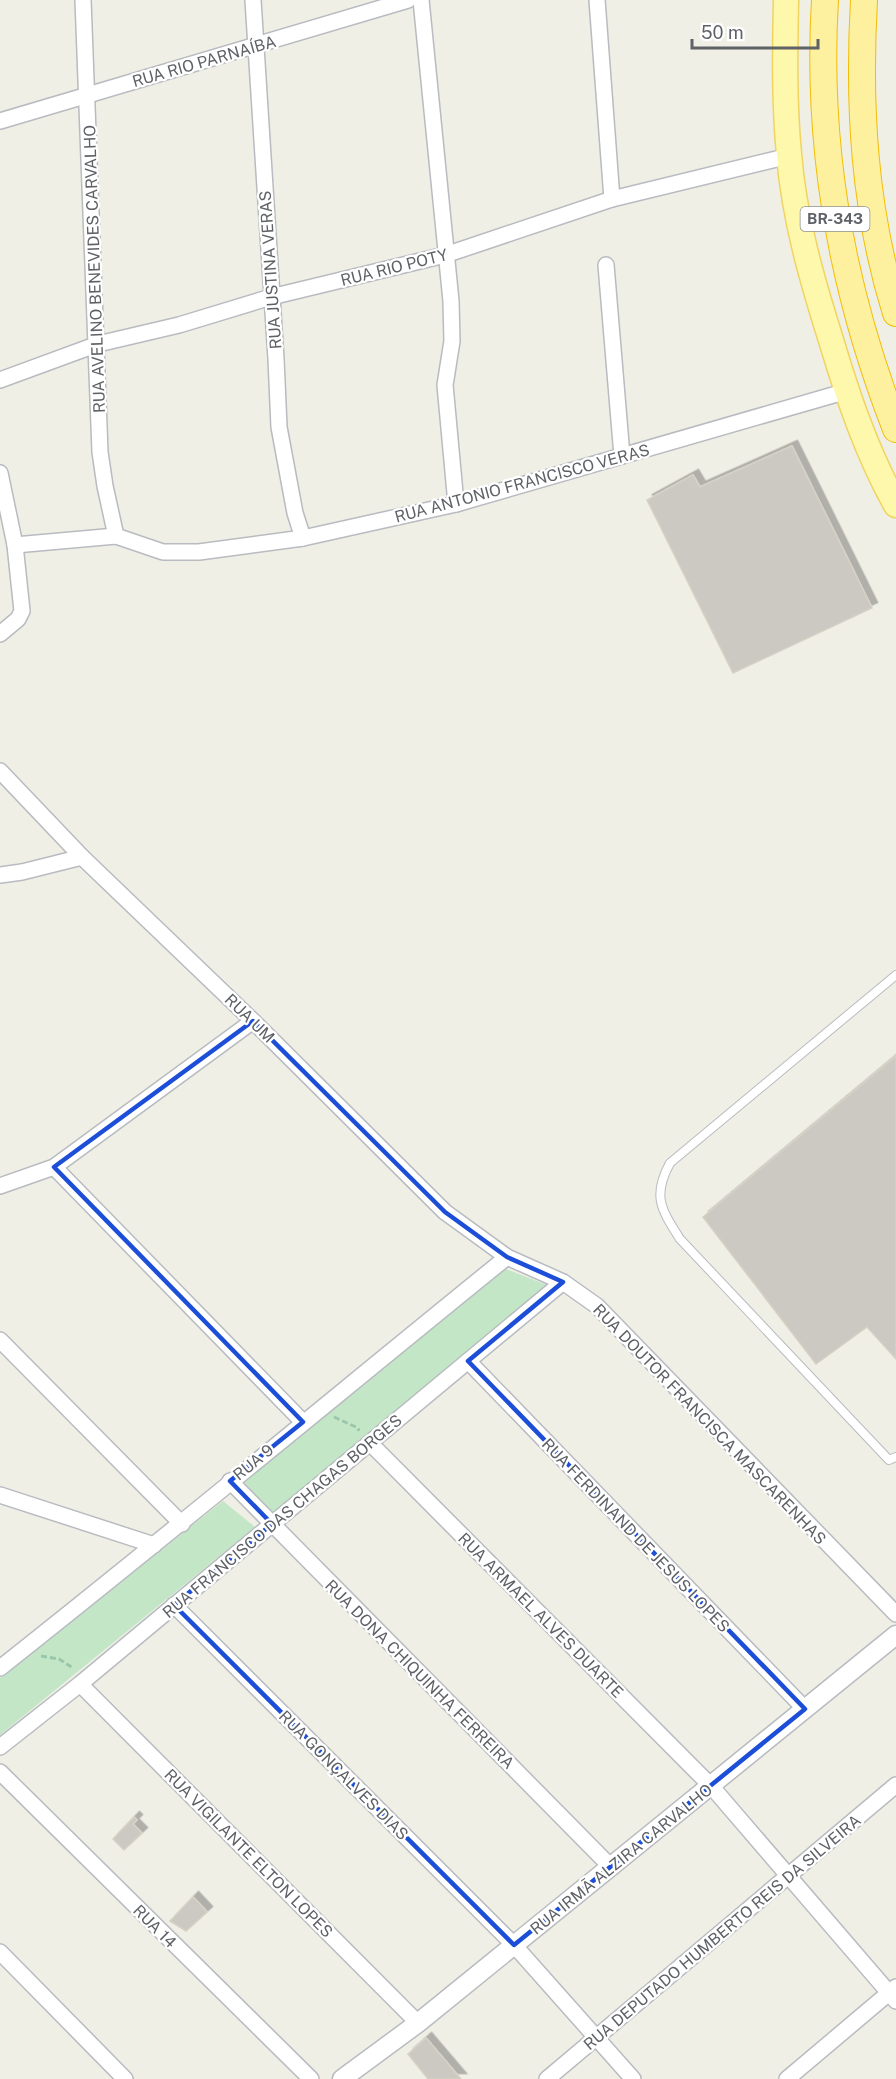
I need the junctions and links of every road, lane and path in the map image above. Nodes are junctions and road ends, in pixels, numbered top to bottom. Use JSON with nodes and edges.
{"nodes":[{"id":1,"x":83,"y":0,"type":"edge"},
{"id":2,"x":253,"y":0,"type":"edge"},
{"id":3,"x":408,"y":0,"type":"edge"},
{"id":4,"x":422,"y":0,"type":"edge"},
{"id":5,"x":597,"y":0,"type":"edge"},
{"id":6,"x":786,"y":0,"type":"edge"},
{"id":7,"x":825,"y":0,"type":"edge"},
{"id":8,"x":864,"y":0,"type":"edge"},
{"id":9,"x":257,"y":46,"type":"junction"},
{"id":10,"x":88,"y":96,"type":"junction"},
{"id":11,"x":0,"y":122,"type":"edge"},
{"id":12,"x":789,"y":156,"type":"junction"},
{"id":13,"x":612,"y":200,"type":"junction"},
{"id":14,"x":445,"y":255,"type":"junction"},
{"id":15,"x":606,"y":265,"type":"dead end"},
{"id":16,"x":271,"y":297,"type":"junction"},
{"id":17,"x":896,"y":313,"type":"edge"},
{"id":18,"x":98,"y":344,"type":"junction"},
{"id":19,"x":0,"y":380,"type":"edge"},
{"id":20,"x":847,"y":391,"type":"junction"},
{"id":21,"x":896,"y":429,"type":"edge"},
{"id":22,"x":622,"y":456,"type":"junction"},
{"id":23,"x":1,"y":482,"type":"edge"},
{"id":24,"x":456,"y":504,"type":"junction"},
{"id":25,"x":896,"y":505,"type":"edge"},
{"id":26,"x":116,"y":536,"type":"junction"},
{"id":27,"x":303,"y":538,"type":"junction"},
{"id":28,"x":15,"y":545,"type":"junction"},
{"id":29,"x":0,"y":634,"type":"edge"},
{"id":30,"x":0,"y":771,"type":"edge"},
{"id":31,"x":82,"y":857,"type":"junction"},
{"id":32,"x":0,"y":875,"type":"edge"},
{"id":33,"x":896,"y":975,"type":"edge"},
{"id":34,"x":253,"y":1021,"type":"junction"},
{"id":35,"x":54,"y":1167,"type":"junction"},
{"id":36,"x":0,"y":1186,"type":"edge"},
{"id":37,"x":507,"y":1257,"type":"junction"},
{"id":38,"x":563,"y":1282,"type":"junction"},
{"id":39,"x":0,"y":1340,"type":"edge"},
{"id":40,"x":468,"y":1361,"type":"junction"},
{"id":41,"x":317,"y":1411,"type":"junction"},
{"id":42,"x":303,"y":1422,"type":"junction"},
{"id":43,"x":370,"y":1443,"type":"junction"},
{"id":44,"x":896,"y":1457,"type":"edge"},
{"id":45,"x":230,"y":1481,"type":"junction"},
{"id":46,"x":0,"y":1495,"type":"edge"},
{"id":47,"x":182,"y":1524,"type":"junction"},
{"id":48,"x":272,"y":1524,"type":"junction"},
{"id":49,"x":154,"y":1545,"type":"junction"},
{"id":50,"x":174,"y":1605,"type":"junction"},
{"id":51,"x":896,"y":1614,"type":"edge"},
{"id":52,"x":896,"y":1635,"type":"edge"},
{"id":53,"x":22,"y":1651,"type":"junction"},
{"id":54,"x":3,"y":1663,"type":"edge"},
{"id":55,"x":80,"y":1684,"type":"junction"},
{"id":56,"x":805,"y":1709,"type":"junction"},
{"id":57,"x":0,"y":1747,"type":"edge"},
{"id":58,"x":0,"y":1772,"type":"edge"},
{"id":59,"x":896,"y":1785,"type":"edge"},
{"id":60,"x":712,"y":1787,"type":"junction"},
{"id":61,"x":610,"y":1866,"type":"junction"},
{"id":62,"x":788,"y":1875,"type":"junction"},
{"id":63,"x":514,"y":1945,"type":"junction"},
{"id":64,"x":0,"y":1952,"type":"edge"},
{"id":65,"x":894,"y":1994,"type":"edge"},
{"id":66,"x":418,"y":2023,"type":"junction"},
{"id":67,"x":597,"y":2037,"type":"junction"},
{"id":68,"x":791,"y":2078,"type":"edge"},
{"id":69,"x":125,"y":2079,"type":"edge"},
{"id":70,"x":310,"y":2079,"type":"edge"},
{"id":71,"x":342,"y":2079,"type":"edge"},
{"id":72,"x":547,"y":2079,"type":"edge"},
{"id":73,"x":633,"y":2079,"type":"edge"}],
"edges":[{"from":1,"to":10,"type":"street","name":"RUA AVELINO BENEVIDES CARVALHO"},
{"from":2,"to":9,"type":"street","name":"RUA JUSTINA VERAS"},
{"from":3,"to":9,"type":"street","name":"RUA RIO PARNAÍBA"},
{"from":4,"to":14,"type":"street"},
{"from":5,"to":13,"type":"street"},
{"from":6,"to":12,"type":"main road"},
{"from":7,"to":21,"type":"highway","number":"BR-343"},
{"from":8,"to":17,"type":"highway","number":"BR-343"},
{"from":9,"to":10,"type":"street","name":"RUA RIO PARNAÍBA"},
{"from":9,"to":16,"type":"street","name":"RUA JUSTINA VERAS"},
{"from":10,"to":11,"type":"street","name":"RUA RIO PARNAÍBA"},
{"from":10,"to":18,"type":"street","name":"RUA AVELINO BENEVIDES CARVALHO"},
{"from":12,"to":13,"type":"street","name":"RUA RIO POTY"},
{"from":12,"to":20,"type":"main road"},
{"from":13,"to":14,"type":"street","name":"RUA RIO POTY"},
{"from":14,"to":16,"type":"street","name":"RUA RIO POTY"},
{"from":14,"to":24,"type":"street"},
{"from":15,"to":22,"type":"street"},
{"from":16,"to":18,"type":"street","name":"RUA RIO POTY"},
{"from":16,"to":27,"type":"street","name":"RUA JUSTINA VERAS"},
{"from":18,"to":19,"type":"street","name":"RUA RIO POTY"},
{"from":18,"to":26,"type":"street","name":"RUA AVELINO BENEVIDES CARVALHO"},
{"from":20,"to":22,"type":"street","name":"RUA ANTONIO FRANCISCO VERAS"},
{"from":20,"to":25,"type":"main road"},
{"from":22,"to":24,"type":"street","name":"RUA ANTONIO FRANCISCO VERAS"},
{"from":23,"to":28,"type":"street"},
{"from":24,"to":27,"type":"street","name":"RUA ANTONIO FRANCISCO VERAS"},
{"from":26,"to":27,"type":"street","name":"RUA ANTONIO FRANCISCO VERAS"},
{"from":26,"to":28,"type":"street","name":"RUA ANTONIO FRANCISCO VERAS"},
{"from":28,"to":29,"type":"street"},
{"from":30,"to":31,"type":"street","name":"RUA UM"},
{"from":31,"to":32,"type":"street"},
{"from":31,"to":34,"type":"street","name":"RUA UM"},
{"from":33,"to":44,"type":"lane"},
{"from":34,"to":35,"type":"street"},
{"from":34,"to":37,"type":"street","name":"RUA UM"},
{"from":35,"to":36,"type":"street"},
{"from":35,"to":42,"type":"street"},
{"from":37,"to":38,"type":"street","name":"RUA DOUTOR FRANCISCA MASCARENHAS"},
{"from":37,"to":41,"type":"street","name":"RUA 9"},
{"from":38,"to":40,"type":"street","name":"RUA FRANCISCO DAS CHAGAS BORGES"},
{"from":38,"to":51,"type":"street","name":"RUA DOUTOR FRANCISCA MASCARENHAS"},
{"from":39,"to":47,"type":"street"},
{"from":40,"to":43,"type":"street","name":"RUA FRANCISCO DAS CHAGAS BORGES"},
{"from":40,"to":56,"type":"street","name":"RUA FERDINAND DE JESUS LOPES"},
{"from":41,"to":42,"type":"street","name":"RUA 9"},
{"from":41,"to":43,"type":"path"},
{"from":42,"to":45,"type":"street","name":"RUA 9"},
{"from":43,"to":48,"type":"street","name":"RUA FRANCISCO DAS CHAGAS BORGES"},
{"from":43,"to":60,"type":"street","name":"RUA ARMAEL ALVES DUARTE"},
{"from":45,"to":47,"type":"street","name":"RUA 9"},
{"from":45,"to":48,"type":"street","name":"RUA DONA CHIQUINHA FERREIRA"},
{"from":46,"to":49,"type":"street"},
{"from":47,"to":49,"type":"street","name":"RUA 9"},
{"from":48,"to":50,"type":"street","name":"RUA FRANCISCO DAS CHAGAS BORGES"},
{"from":48,"to":61,"type":"street","name":"RUA DONA CHIQUINHA FERREIRA"},
{"from":49,"to":53,"type":"street","name":"RUA 9"},
{"from":50,"to":55,"type":"street","name":"RUA FRANCISCO DAS CHAGAS BORGES"},
{"from":50,"to":63,"type":"street","name":"RUA GONÇALVES DIAS"},
{"from":52,"to":56,"type":"street","name":"RUA IRMÃ ALZIRA CARVALHO"},
{"from":53,"to":54,"type":"street","name":"RUA 9"},
{"from":53,"to":55,"type":"path"},
{"from":55,"to":57,"type":"street","name":"RUA FRANCISCO DAS CHAGAS BORGES"},
{"from":55,"to":66,"type":"street","name":"RUA VIGILANTE ELTON LOPES"},
{"from":56,"to":60,"type":"street","name":"RUA IRMÃ ALZIRA CARVALHO"},
{"from":58,"to":70,"type":"street","name":"RUA 14"},
{"from":59,"to":62,"type":"street","name":"RUA DEPUTADO HUMBERTO REIS DA SILVEIRA"},
{"from":60,"to":61,"type":"street","name":"RUA IRMÃ ALZIRA CARVALHO"},
{"from":60,"to":62,"type":"street","name":"RUA ARMAEL ALVES DUARTE"},
{"from":61,"to":63,"type":"street","name":"RUA IRMÃ ALZIRA CARVALHO"},
{"from":62,"to":65,"type":"street","name":"RUA ARMAEL ALVES DUARTE"},
{"from":62,"to":67,"type":"street","name":"RUA DEPUTADO HUMBERTO REIS DA SILVEIRA"},
{"from":63,"to":66,"type":"street","name":"RUA IRMÃ ALZIRA CARVALHO"},
{"from":63,"to":67,"type":"street","name":"RUA GONÇALVES DIAS"},
{"from":64,"to":69,"type":"street"},
{"from":65,"to":68,"type":"street"},
{"from":66,"to":71,"type":"street","name":"RUA IRMÃ ALZIRA CARVALHO"},
{"from":67,"to":72,"type":"street","name":"RUA DEPUTADO HUMBERTO REIS DA SILVEIRA"},
{"from":67,"to":73,"type":"street","name":"RUA GONÇALVES DIAS"}]}
